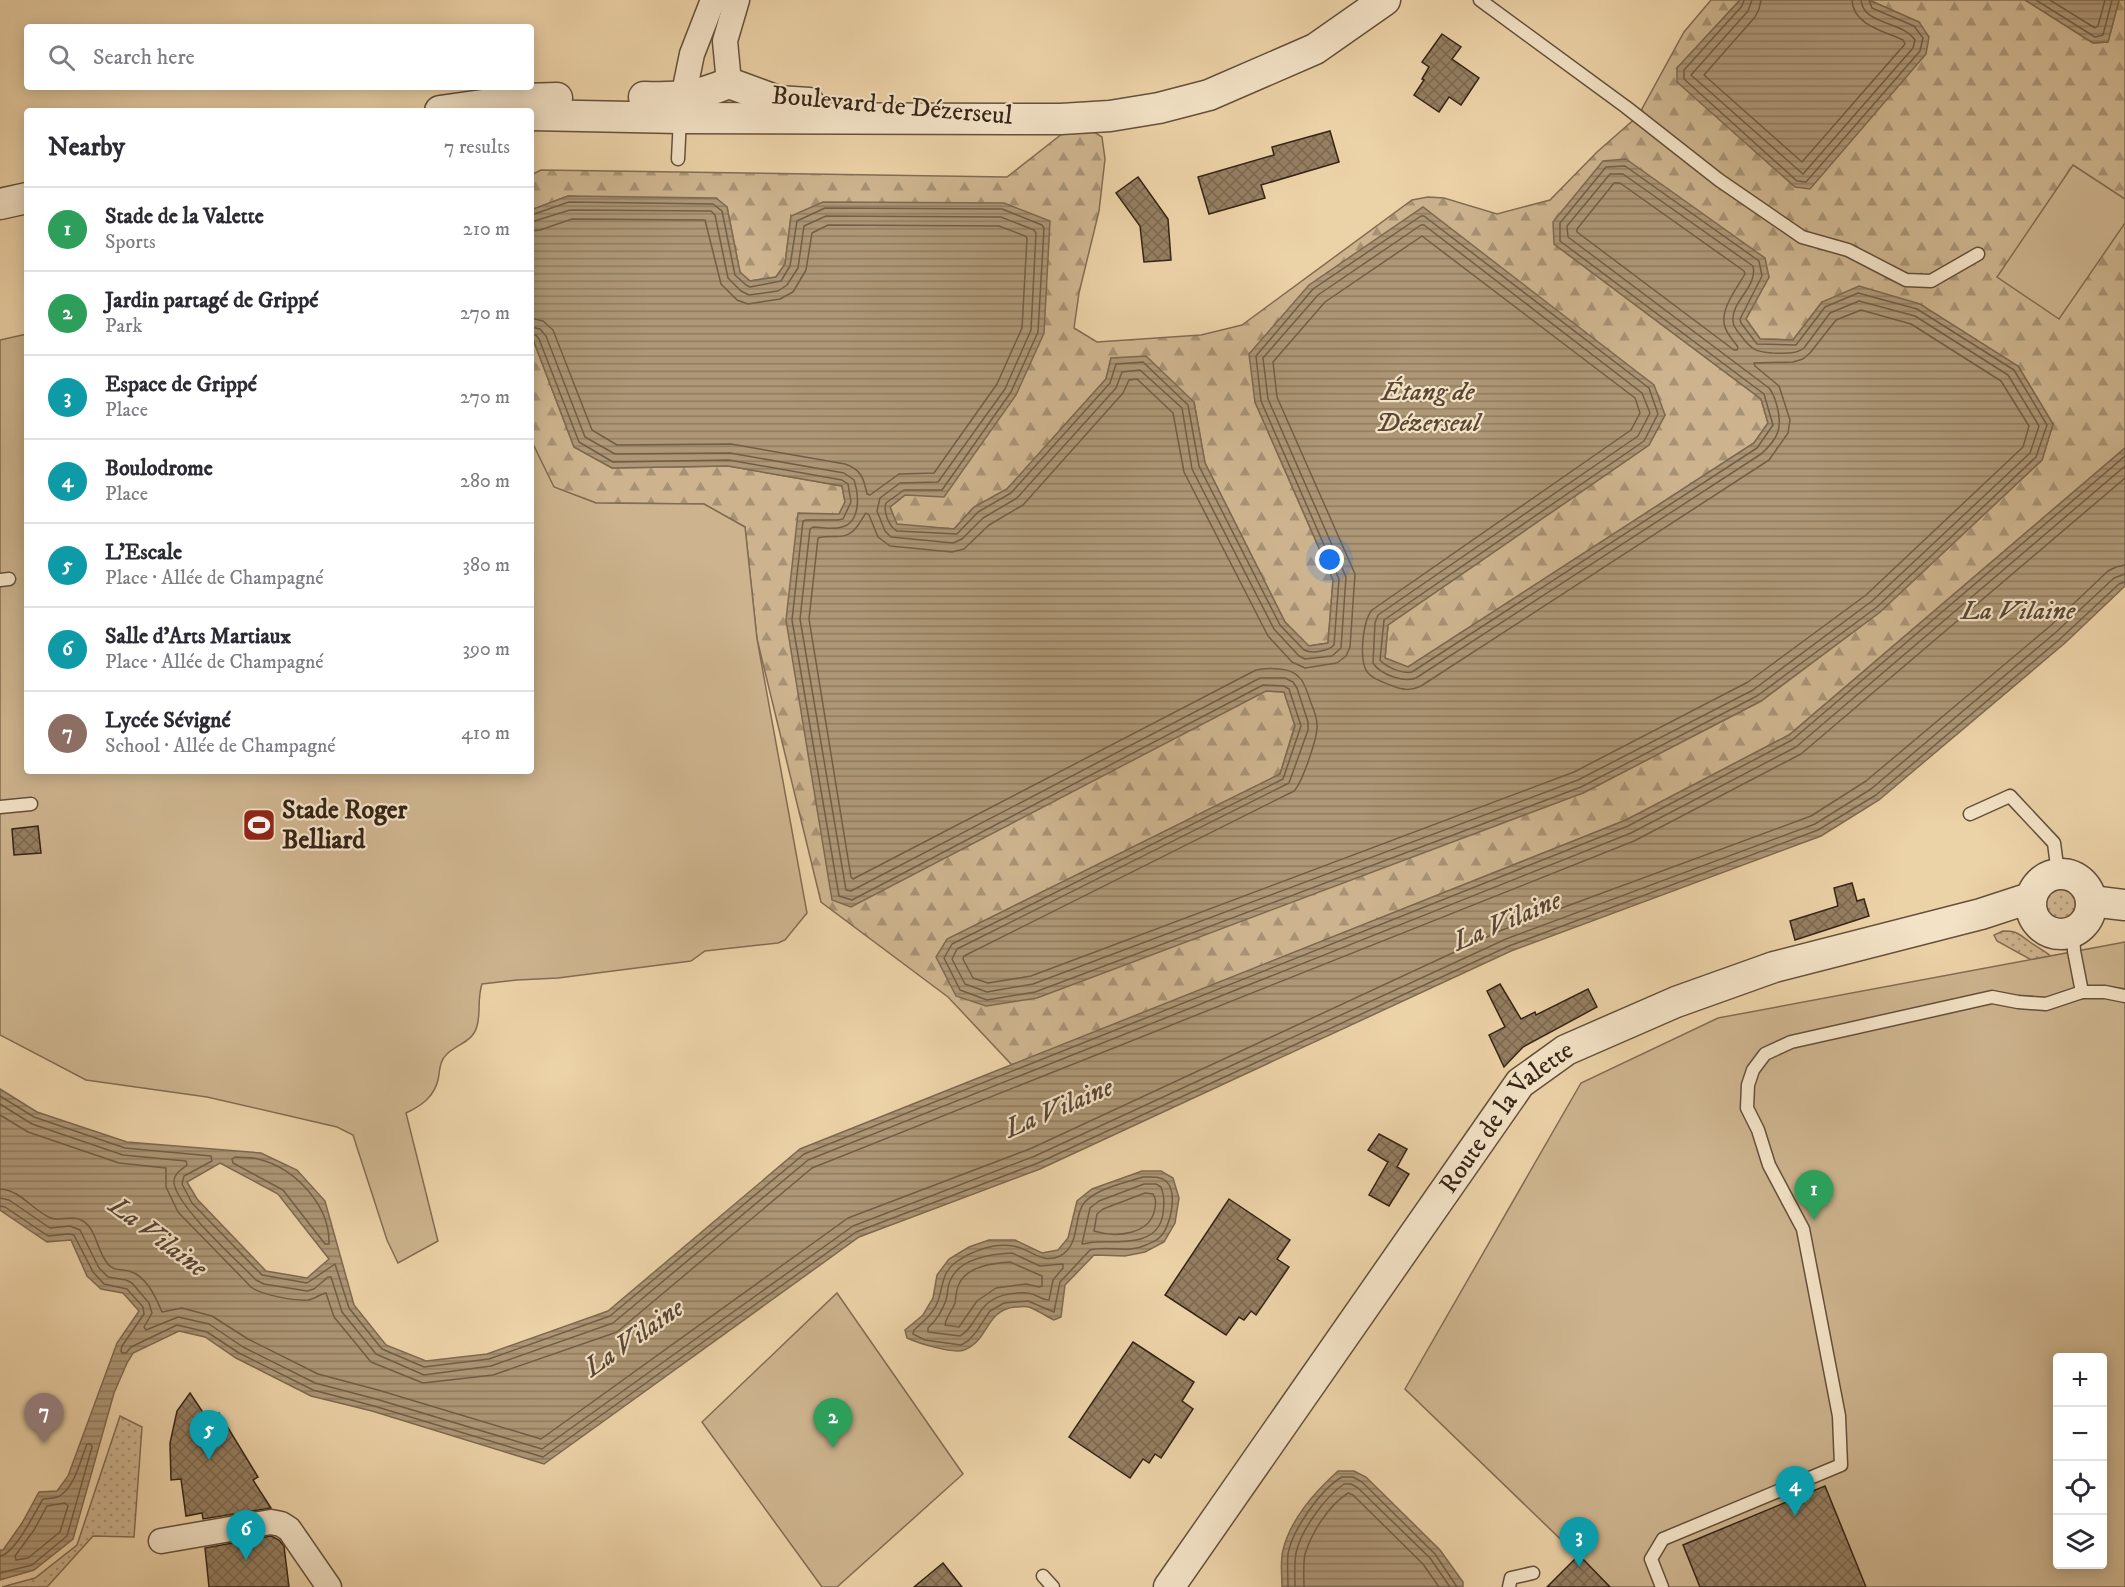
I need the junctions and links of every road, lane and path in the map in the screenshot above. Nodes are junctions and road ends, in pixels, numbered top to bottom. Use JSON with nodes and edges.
{"nodes":[{"id":1,"x":713,"y":0,"type":"edge"},
{"id":2,"x":737,"y":0,"type":"edge"},
{"id":3,"x":1385,"y":0,"type":"edge"},
{"id":4,"x":1480,"y":0,"type":"edge"},
{"id":5,"x":729,"y":83,"type":"junction"},
{"id":6,"x":461,"y":108,"type":"edge"},
{"id":7,"x":681,"y":108,"type":"junction"},
{"id":8,"x":534,"y":115,"type":"edge"},
{"id":9,"x":1061,"y":119,"type":"junction"},
{"id":10,"x":678,"y":159,"type":"dead end"},
{"id":11,"x":24,"y":199,"type":"edge"},
{"id":12,"x":0,"y":204,"type":"edge"},
{"id":13,"x":1978,"y":254,"type":"dead end"},
{"id":14,"x":31,"y":804,"type":"dead end"},
{"id":15,"x":0,"y":807,"type":"edge"},
{"id":16,"x":1971,"y":814,"type":"dead end"},
{"id":17,"x":2058,"y":873,"type":"junction"},
{"id":18,"x":2030,"y":898,"type":"junction"},
{"id":19,"x":2091,"y":901,"type":"junction"},
{"id":20,"x":2125,"y":905,"type":"edge"},
{"id":21,"x":2073,"y":931,"type":"junction"},
{"id":22,"x":2082,"y":992,"type":"junction"},
{"id":23,"x":2125,"y":996,"type":"edge"},
{"id":24,"x":161,"y":1541,"type":"dead end"},
{"id":25,"x":1533,"y":1573,"type":"dead end"},
{"id":26,"x":1043,"y":1576,"type":"dead end"},
{"id":27,"x":1177,"y":1580,"type":"edge"},
{"id":28,"x":328,"y":1587,"type":"edge"},
{"id":29,"x":1053,"y":1587,"type":"edge"},
{"id":30,"x":1509,"y":1587,"type":"edge"},
{"id":31,"x":1662,"y":1587,"type":"edge"}],
"edges":[{"from":1,"to":7,"type":"street"},
{"from":2,"to":5,"type":"street"},
{"from":3,"to":9,"type":"street","name":"Boulevard de Dézerseul"},
{"from":4,"to":13,"type":"lane"},
{"from":5,"to":7,"type":"street","name":"Boulevard de Dézerseul"},
{"from":5,"to":9,"type":"street","name":"Boulevard de Dézerseul"},
{"from":6,"to":7,"type":"street","name":"Boulevard de Dézerseul"},
{"from":7,"to":8,"type":"street","name":"Boulevard de Dézerseul"},
{"from":7,"to":9,"type":"street","name":"Boulevard de Dézerseul"},
{"from":7,"to":10,"type":"lane"},
{"from":11,"to":12,"type":"street"},
{"from":14,"to":15,"type":"lane"},
{"from":16,"to":17,"type":"lane"},
{"from":17,"to":18,"type":"street"},
{"from":17,"to":19,"type":"street"},
{"from":18,"to":21,"type":"street"},
{"from":18,"to":27,"type":"street","name":"Route de la Valette"},
{"from":19,"to":20,"type":"street"},
{"from":19,"to":21,"type":"street"},
{"from":21,"to":22,"type":"lane"},
{"from":22,"to":23,"type":"lane"},
{"from":22,"to":31,"type":"lane"},
{"from":24,"to":28,"type":"street"},
{"from":25,"to":30,"type":"lane"},
{"from":26,"to":29,"type":"lane"}]}
